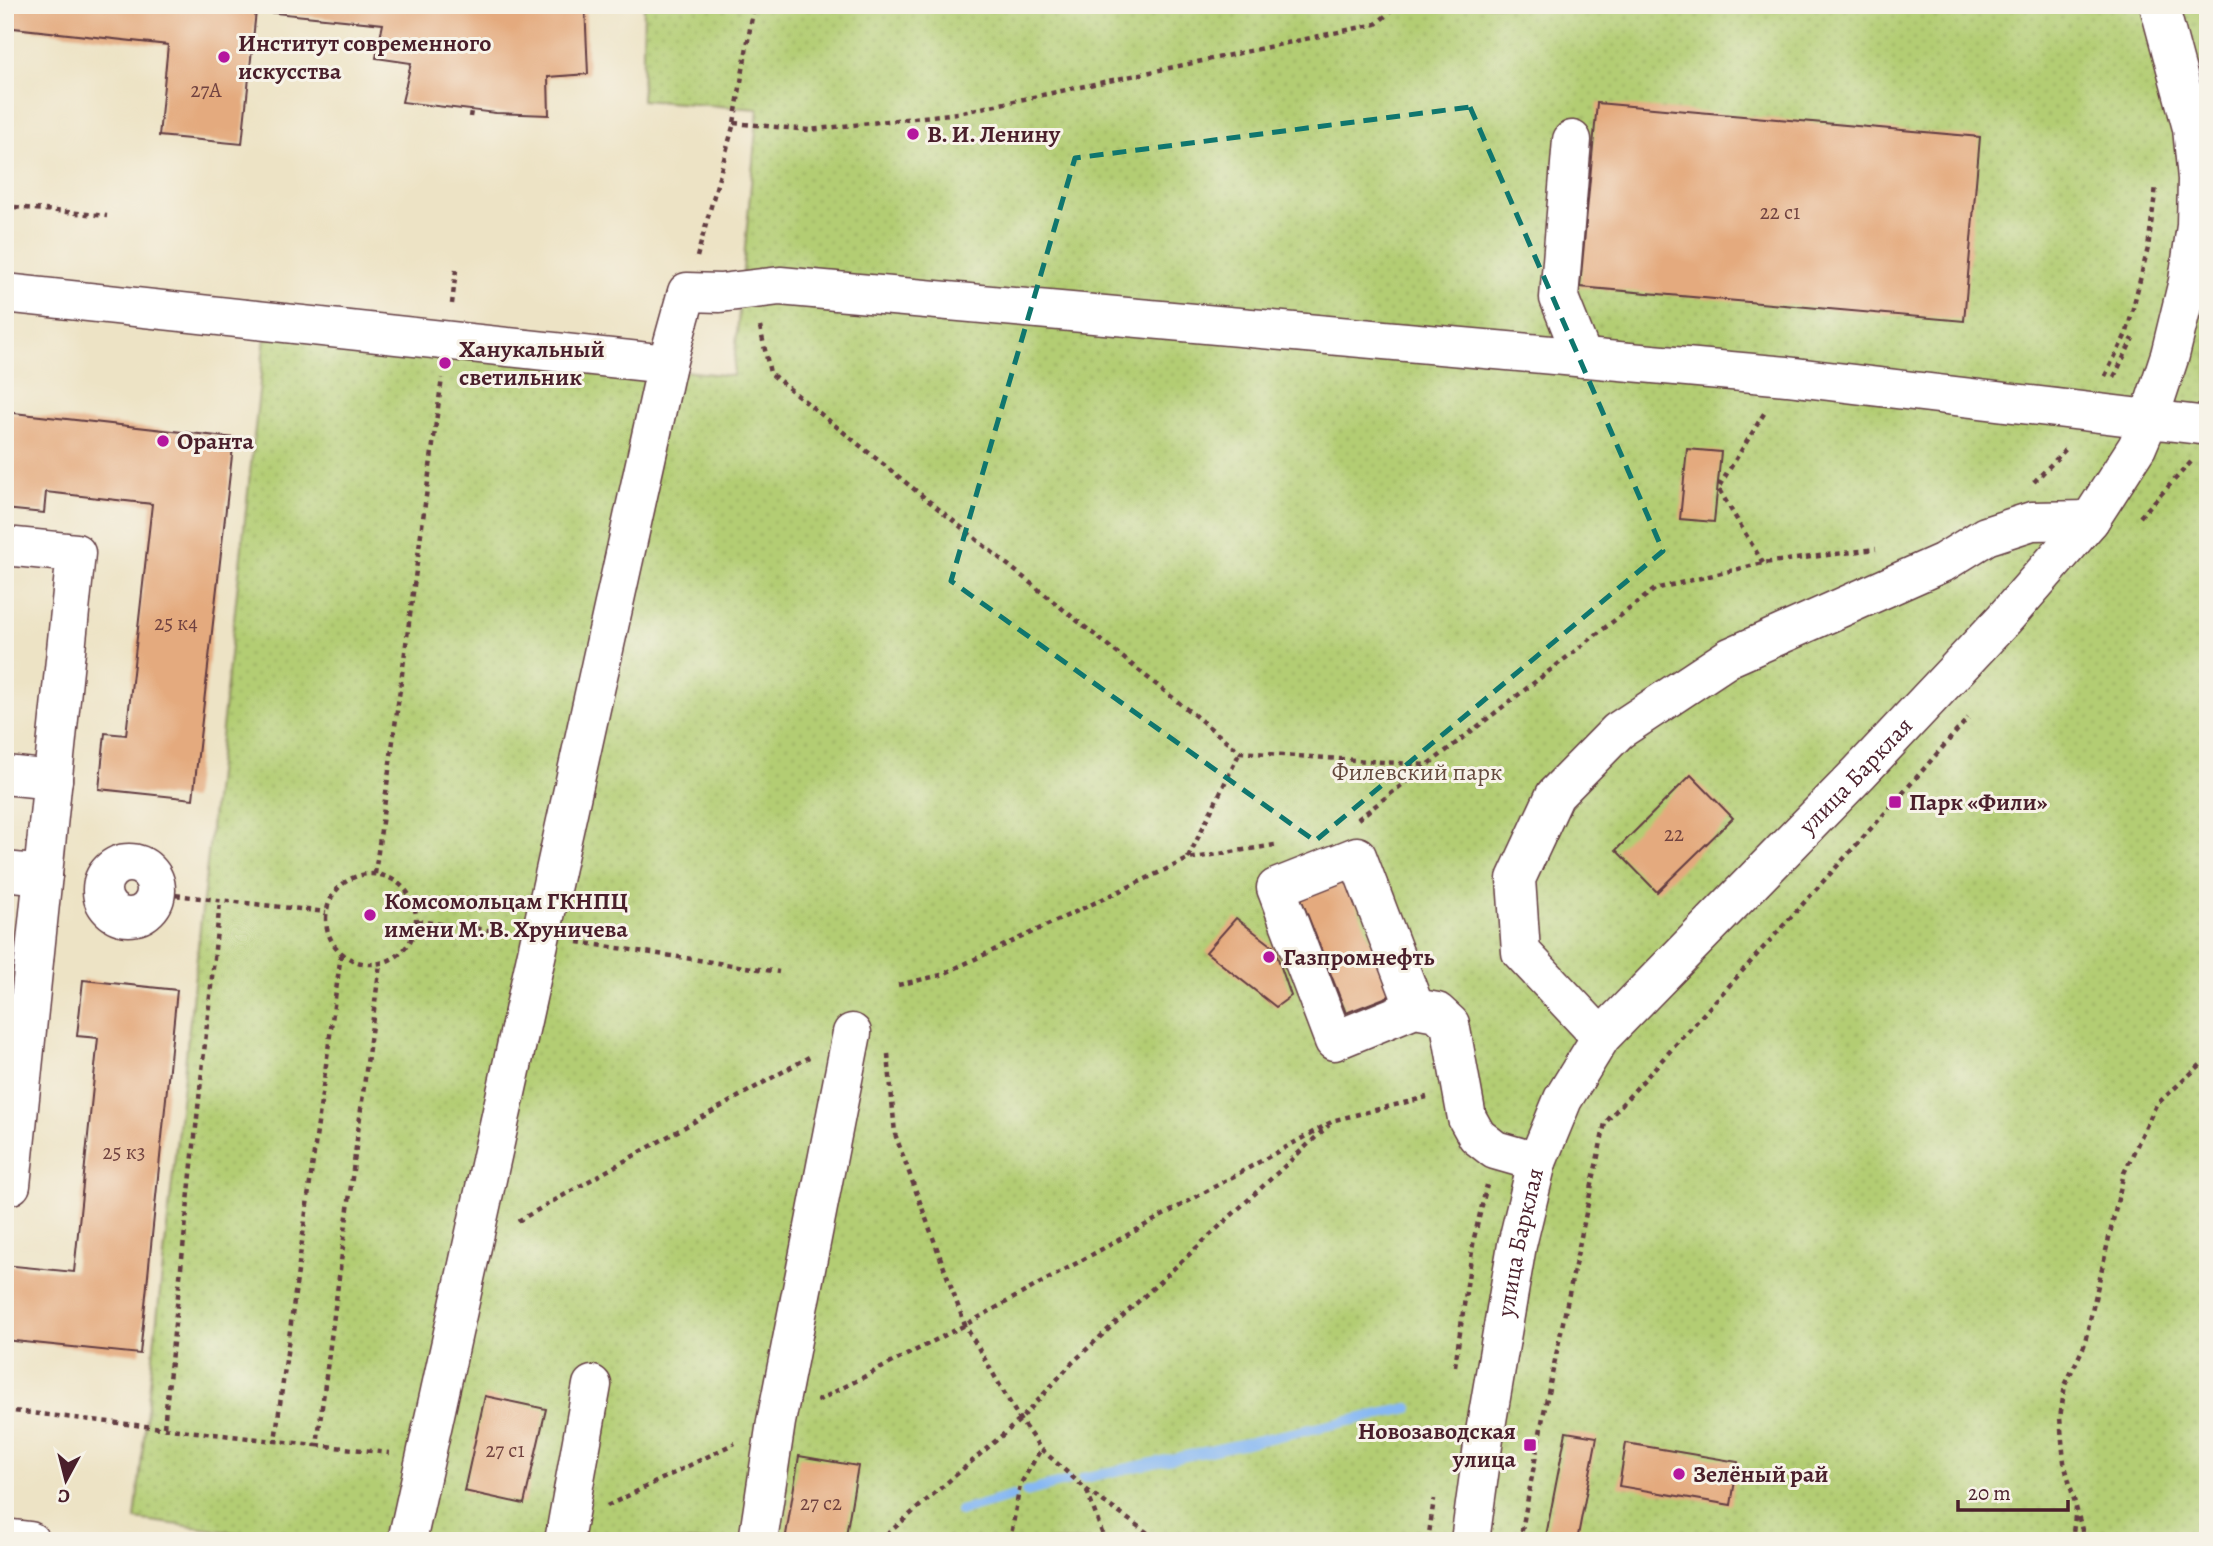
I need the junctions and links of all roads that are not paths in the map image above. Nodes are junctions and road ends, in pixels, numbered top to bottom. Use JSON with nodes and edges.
{"nodes":[{"id":1,"x":2158,"y":5,"type":"edge"},
{"id":2,"x":1572,"y":140,"type":"dead end"},
{"id":3,"x":5,"y":293,"type":"edge"},
{"id":4,"x":1583,"y":358,"type":"junction"},
{"id":5,"x":667,"y":363,"type":"junction"},
{"id":6,"x":2149,"y":419,"type":"junction"},
{"id":7,"x":2208,"y":426,"type":"edge"},
{"id":8,"x":2090,"y":520,"type":"junction"},
{"id":9,"x":5,"y":546,"type":"edge"},
{"id":10,"x":5,"y":775,"type":"edge"},
{"id":11,"x":53,"y":780,"type":"junction"},
{"id":12,"x":5,"y":871,"type":"edge"},
{"id":13,"x":43,"y":878,"type":"junction"},
{"id":14,"x":156,"y":894,"type":"road end"},
{"id":15,"x":19,"y":979,"type":"edge"},
{"id":16,"x":1415,"y":1008,"type":"junction"},
{"id":17,"x":852,"y":1033,"type":"road end"},
{"id":18,"x":1601,"y":1037,"type":"junction"},
{"id":19,"x":1537,"y":1163,"type":"junction"},
{"id":20,"x":5,"y":1185,"type":"edge"},
{"id":21,"x":592,"y":1384,"type":"dead end"},
{"id":22,"x":565,"y":1533,"type":"edge"},
{"id":23,"x":5,"y":1538,"type":"edge"},
{"id":24,"x":30,"y":1541,"type":"edge"},
{"id":25,"x":408,"y":1541,"type":"edge"},
{"id":26,"x":758,"y":1541,"type":"edge"},
{"id":27,"x":1470,"y":1541,"type":"edge"}],
"edges":[{"from":1,"to":6,"type":"street","name":"улица Барклая"},
{"from":2,"to":4,"type":"street"},
{"from":3,"to":5,"type":"street"},
{"from":4,"to":5,"type":"street"},
{"from":4,"to":6,"type":"street"},
{"from":5,"to":25,"type":"street"},
{"from":6,"to":7,"type":"street"},
{"from":6,"to":8,"type":"street","name":"улица Барклая"},
{"from":8,"to":18,"type":"street","name":"улица Барклая"},
{"from":8,"to":18,"type":"street"},
{"from":9,"to":11,"type":"street"},
{"from":10,"to":11,"type":"street"},
{"from":11,"to":13,"type":"street"},
{"from":12,"to":13,"type":"street"},
{"from":13,"to":14,"type":"street"},
{"from":13,"to":15,"type":"street"},
{"from":15,"to":20,"type":"street"},
{"from":16,"to":16,"type":"street"},
{"from":16,"to":19,"type":"street"},
{"from":17,"to":26,"type":"street"},
{"from":18,"to":19,"type":"street","name":"улица Барклая"},
{"from":19,"to":27,"type":"street","name":"улица Барклая"},
{"from":21,"to":22,"type":"street"},
{"from":23,"to":24,"type":"street"}]}
